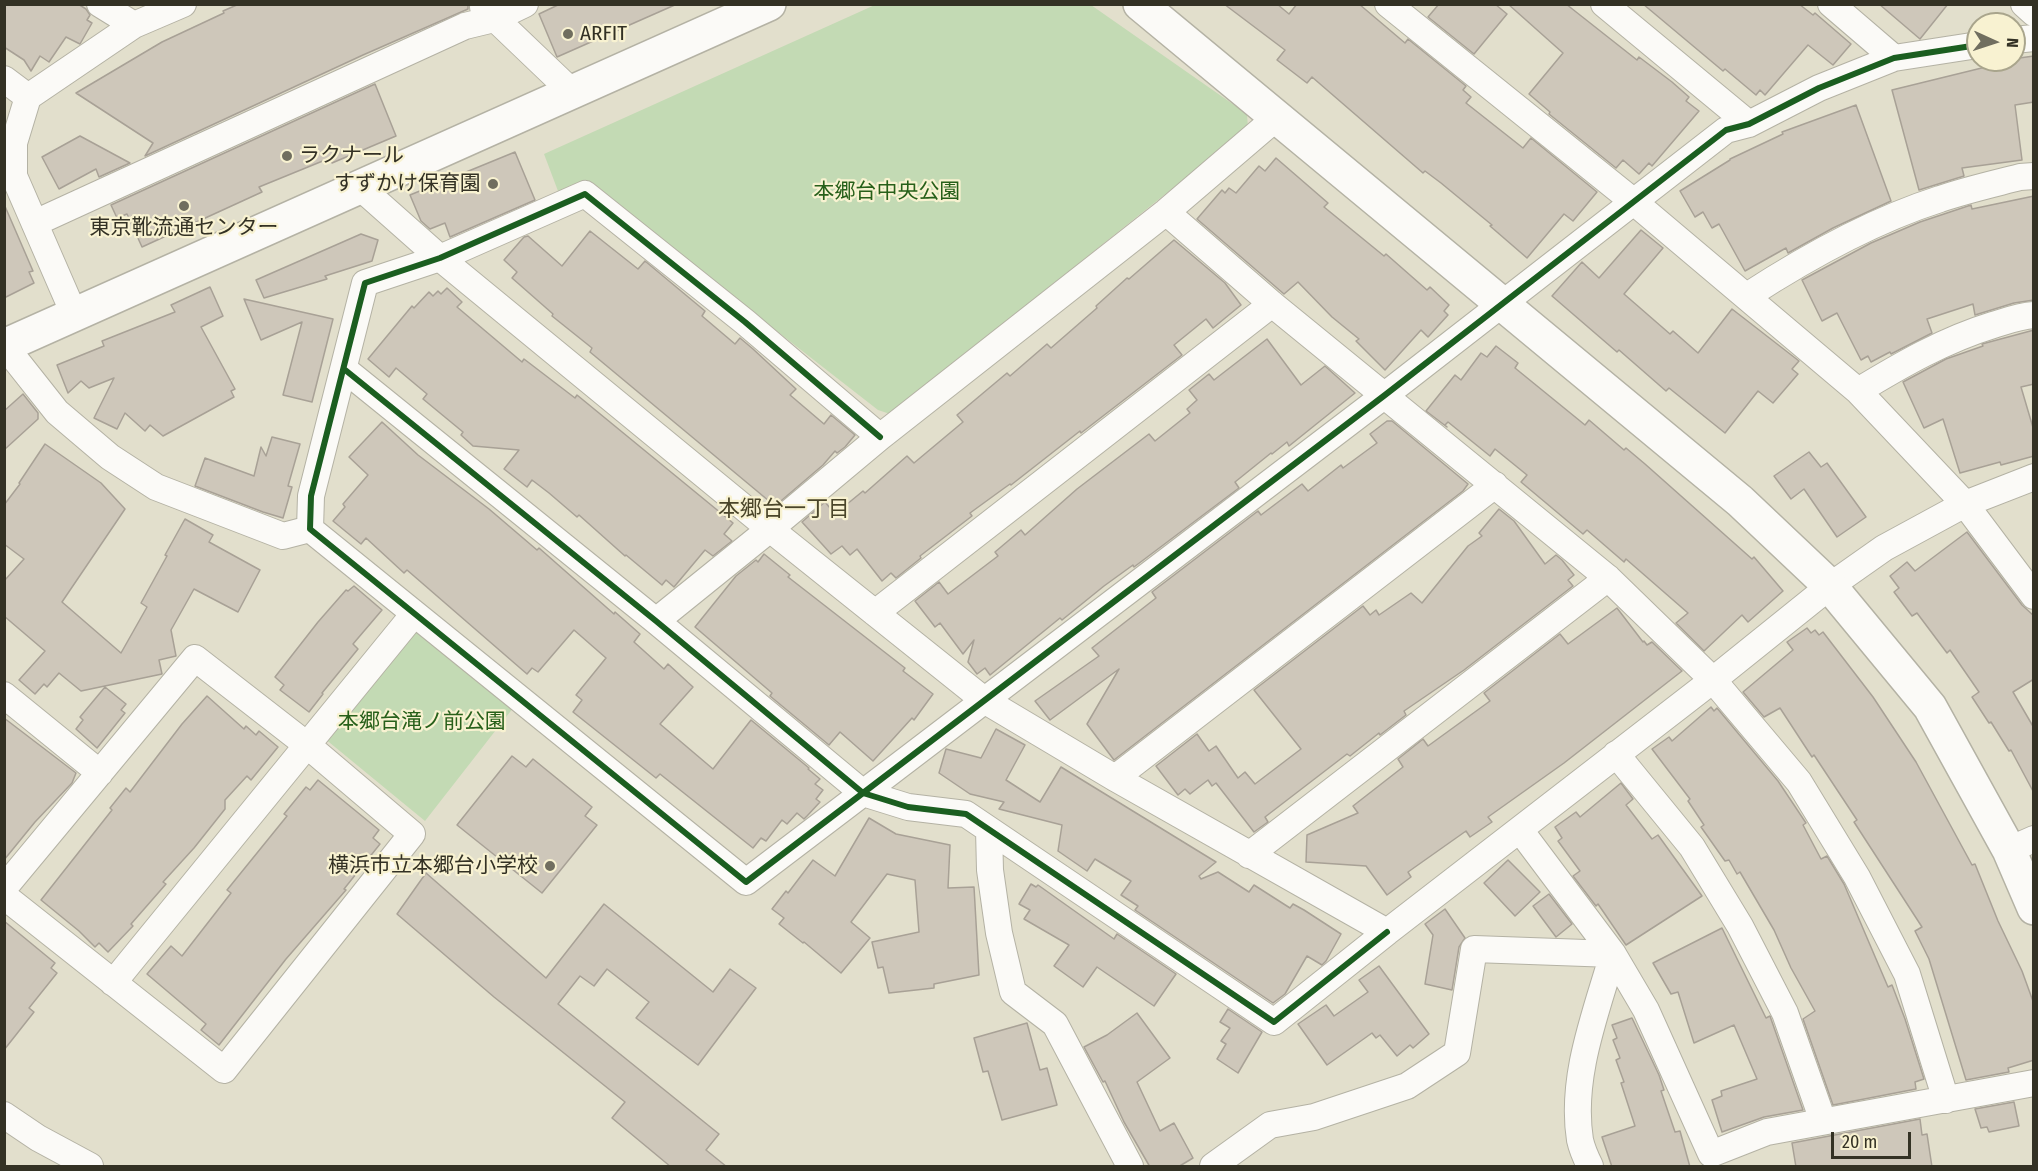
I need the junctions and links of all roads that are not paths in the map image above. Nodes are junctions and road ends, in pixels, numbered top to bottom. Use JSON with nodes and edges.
{"nodes":[{"id":1,"x":100,"y":4,"type":"edge"},
{"id":2,"x":183,"y":4,"type":"edge"},
{"id":3,"x":525,"y":4,"type":"edge"},
{"id":4,"x":769,"y":4,"type":"edge"},
{"id":5,"x":1140,"y":4,"type":"edge"},
{"id":6,"x":1388,"y":4,"type":"edge"},
{"id":7,"x":1604,"y":4,"type":"edge"},
{"id":8,"x":1831,"y":4,"type":"edge"},
{"id":9,"x":2024,"y":4,"type":"edge"},
{"id":10,"x":487,"y":12,"type":"edge"},
{"id":11,"x":2034,"y":13,"type":"edge"},
{"id":12,"x":134,"y":26,"type":"junction"},
{"id":13,"x":1966,"y":47,"type":"edge"},
{"id":14,"x":1894,"y":58,"type":"junction"},
{"id":15,"x":4,"y":79,"type":"edge"},
{"id":16,"x":572,"y":92,"type":"junction"},
{"id":17,"x":28,"y":97,"type":"junction"},
{"id":18,"x":1277,"y":117,"type":"junction"},
{"id":19,"x":1749,"y":124,"type":"junction"},
{"id":20,"x":2034,"y":176,"type":"edge"},
{"id":21,"x":361,"y":188,"type":"junction"},
{"id":22,"x":1635,"y":202,"type":"junction"},
{"id":23,"x":1166,"y":212,"type":"junction"},
{"id":24,"x":35,"y":223,"type":"junction"},
{"id":25,"x":440,"y":258,"type":"junction"},
{"id":26,"x":1747,"y":296,"type":"junction"},
{"id":27,"x":1272,"y":304,"type":"junction"},
{"id":28,"x":1502,"y":304,"type":"junction"},
{"id":29,"x":74,"y":314,"type":"junction"},
{"id":30,"x":2034,"y":315,"type":"edge"},
{"id":31,"x":5,"y":346,"type":"edge"},
{"id":32,"x":344,"y":369,"type":"junction"},
{"id":33,"x":1857,"y":391,"type":"junction"},
{"id":34,"x":1385,"y":395,"type":"junction"},
{"id":35,"x":880,"y":437,"type":"junction"},
{"id":36,"x":2034,"y":477,"type":"edge"},
{"id":37,"x":1495,"y":485,"type":"junction"},
{"id":38,"x":1965,"y":504,"type":"junction"},
{"id":39,"x":310,"y":529,"type":"junction"},
{"id":40,"x":770,"y":529,"type":"junction"},
{"id":41,"x":1608,"y":578,"type":"junction"},
{"id":42,"x":1830,"y":585,"type":"junction"},
{"id":43,"x":2034,"y":596,"type":"edge"},
{"id":44,"x":875,"y":613,"type":"junction"},
{"id":45,"x":414,"y":614,"type":"junction"},
{"id":46,"x":656,"y":621,"type":"junction"},
{"id":47,"x":1713,"y":680,"type":"junction"},
{"id":48,"x":4,"y":695,"type":"edge"},
{"id":49,"x":984,"y":700,"type":"junction"},
{"id":50,"x":307,"y":745,"type":"junction"},
{"id":51,"x":1616,"y":754,"type":"junction"},
{"id":52,"x":100,"y":773,"type":"junction"},
{"id":53,"x":1115,"y":778,"type":"junction"},
{"id":54,"x":863,"y":793,"type":"junction"},
{"id":55,"x":989,"y":830,"type":"junction"},
{"id":56,"x":1520,"y":830,"type":"junction"},
{"id":57,"x":2021,"y":844,"type":"edge"},
{"id":58,"x":1249,"y":855,"type":"junction"},
{"id":59,"x":4,"y":888,"type":"edge"},
{"id":60,"x":4,"y":896,"type":"edge"},
{"id":61,"x":2034,"y":908,"type":"edge"},
{"id":62,"x":1387,"y":932,"type":"junction"},
{"id":63,"x":1613,"y":954,"type":"junction"},
{"id":64,"x":113,"y":984,"type":"junction"},
{"id":65,"x":2034,"y":1083,"type":"edge"},
{"id":66,"x":1946,"y":1100,"type":"junction"},
{"id":67,"x":4,"y":1115,"type":"edge"},
{"id":68,"x":1823,"y":1121,"type":"junction"},
{"id":69,"x":90,"y":1167,"type":"edge"},
{"id":70,"x":1130,"y":1167,"type":"edge"},
{"id":71,"x":1213,"y":1167,"type":"edge"},
{"id":72,"x":1590,"y":1167,"type":"edge"}],
"edges":[{"from":1,"to":12,"type":"street"},
{"from":2,"to":12,"type":"street"},
{"from":3,"to":10,"type":"street"},
{"from":4,"to":16,"type":"street"},
{"from":5,"to":18,"type":"street"},
{"from":6,"to":22,"type":"street"},
{"from":7,"to":19,"type":"street"},
{"from":8,"to":14,"type":"street"},
{"from":9,"to":11,"type":"street"},
{"from":10,"to":16,"type":"street"},
{"from":10,"to":24,"type":"street"},
{"from":12,"to":17,"type":"street"},
{"from":13,"to":14,"type":"street"},
{"from":14,"to":19,"type":"street"},
{"from":15,"to":17,"type":"street"},
{"from":16,"to":21,"type":"street"},
{"from":17,"to":24,"type":"street"},
{"from":18,"to":23,"type":"street"},
{"from":18,"to":28,"type":"street"},
{"from":19,"to":22,"type":"street"},
{"from":20,"to":26,"type":"street"},
{"from":21,"to":25,"type":"street"},
{"from":21,"to":29,"type":"street"},
{"from":22,"to":26,"type":"street"},
{"from":22,"to":28,"type":"street"},
{"from":23,"to":27,"type":"street"},
{"from":23,"to":35,"type":"street"},
{"from":24,"to":29,"type":"street"},
{"from":25,"to":32,"type":"street"},
{"from":25,"to":35,"type":"street"},
{"from":25,"to":40,"type":"street"},
{"from":26,"to":33,"type":"street"},
{"from":27,"to":34,"type":"street"},
{"from":27,"to":44,"type":"street"},
{"from":28,"to":34,"type":"street"},
{"from":28,"to":42,"type":"street"},
{"from":29,"to":31,"type":"street"},
{"from":30,"to":33,"type":"street"},
{"from":31,"to":39,"type":"street"},
{"from":32,"to":39,"type":"street"},
{"from":32,"to":46,"type":"street"},
{"from":33,"to":38,"type":"street"},
{"from":34,"to":37,"type":"street"},
{"from":34,"to":49,"type":"street"},
{"from":35,"to":40,"type":"street"},
{"from":36,"to":38,"type":"street"},
{"from":37,"to":41,"type":"street"},
{"from":37,"to":53,"type":"street"},
{"from":38,"to":42,"type":"street"},
{"from":38,"to":43,"type":"street"},
{"from":39,"to":45,"type":"street"},
{"from":40,"to":44,"type":"street"},
{"from":40,"to":46,"type":"street"},
{"from":41,"to":47,"type":"street"},
{"from":41,"to":58,"type":"street"},
{"from":42,"to":47,"type":"street"},
{"from":42,"to":57,"type":"street"},
{"from":44,"to":49,"type":"street"},
{"from":45,"to":50,"type":"street"},
{"from":45,"to":54,"type":"street"},
{"from":46,"to":54,"type":"street"},
{"from":47,"to":51,"type":"street"},
{"from":47,"to":66,"type":"street"},
{"from":48,"to":52,"type":"street"},
{"from":49,"to":53,"type":"street"},
{"from":49,"to":54,"type":"street"},
{"from":50,"to":52,"type":"street"},
{"from":50,"to":64,"type":"street"},
{"from":50,"to":64,"type":"street"},
{"from":51,"to":56,"type":"street"},
{"from":51,"to":68,"type":"street"},
{"from":52,"to":59,"type":"street"},
{"from":53,"to":58,"type":"street"},
{"from":54,"to":55,"type":"street"},
{"from":55,"to":62,"type":"street"},
{"from":55,"to":70,"type":"street"},
{"from":56,"to":62,"type":"street"},
{"from":56,"to":63,"type":"street"},
{"from":57,"to":61,"type":"street"},
{"from":58,"to":62,"type":"street"},
{"from":60,"to":64,"type":"street"},
{"from":63,"to":68,"type":"street"},
{"from":63,"to":71,"type":"street"},
{"from":63,"to":72,"type":"street"},
{"from":65,"to":66,"type":"street"},
{"from":66,"to":68,"type":"street"},
{"from":67,"to":69,"type":"street"}]}
